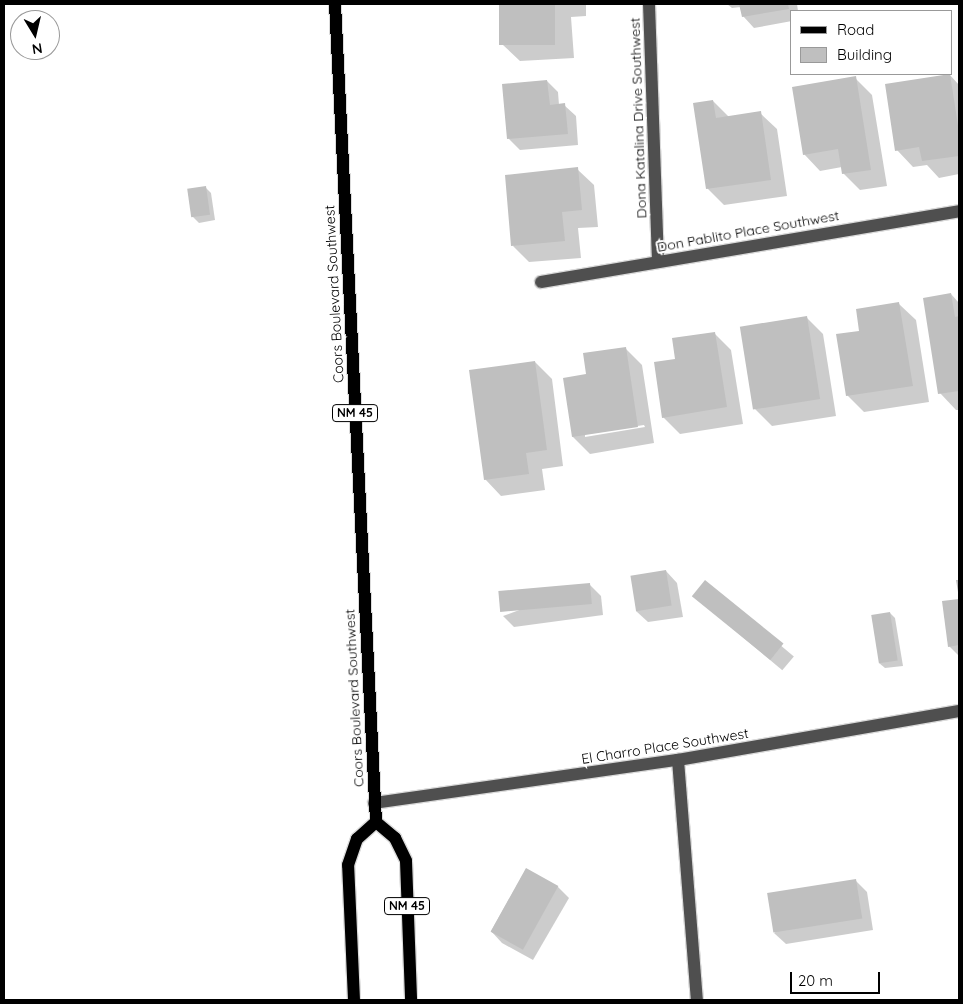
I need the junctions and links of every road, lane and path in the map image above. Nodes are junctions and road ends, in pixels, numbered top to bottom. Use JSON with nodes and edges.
{"nodes":[{"id":1,"x":335,"y":4,"type":"edge"},
{"id":2,"x":649,"y":4,"type":"edge"},
{"id":3,"x":959,"y":211,"type":"edge"},
{"id":4,"x":658,"y":262,"type":"junction"},
{"id":5,"x":541,"y":282,"type":"dead end"},
{"id":6,"x":959,"y":711,"type":"edge"},
{"id":7,"x":678,"y":760,"type":"junction"},
{"id":8,"x":374,"y":803,"type":"junction"},
{"id":9,"x":376,"y":822,"type":"junction"},
{"id":10,"x":354,"y":1000,"type":"edge"},
{"id":11,"x":411,"y":1000,"type":"edge"},
{"id":12,"x":697,"y":1000,"type":"edge"}],
"edges":[{"from":1,"to":8,"type":"main road","name":"Coors Boulevard Southwest","number":"NM 45"},
{"from":2,"to":4,"type":"street","name":"Dona Katalina Drive Southwest"},
{"from":3,"to":4,"type":"street","name":"Don Pablito Place Southwest"},
{"from":4,"to":5,"type":"street","name":"Don Pablito Place Southwest"},
{"from":6,"to":7,"type":"street","name":"El Charro Place Southwest"},
{"from":7,"to":8,"type":"street","name":"El Charro Place Southwest"},
{"from":7,"to":12,"type":"street"},
{"from":8,"to":9,"type":"main road","name":"Coors Boulevard Southwest","number":"NM 45"},
{"from":9,"to":10,"type":"main road"},
{"from":9,"to":11,"type":"main road","number":"NM 45"}]}
